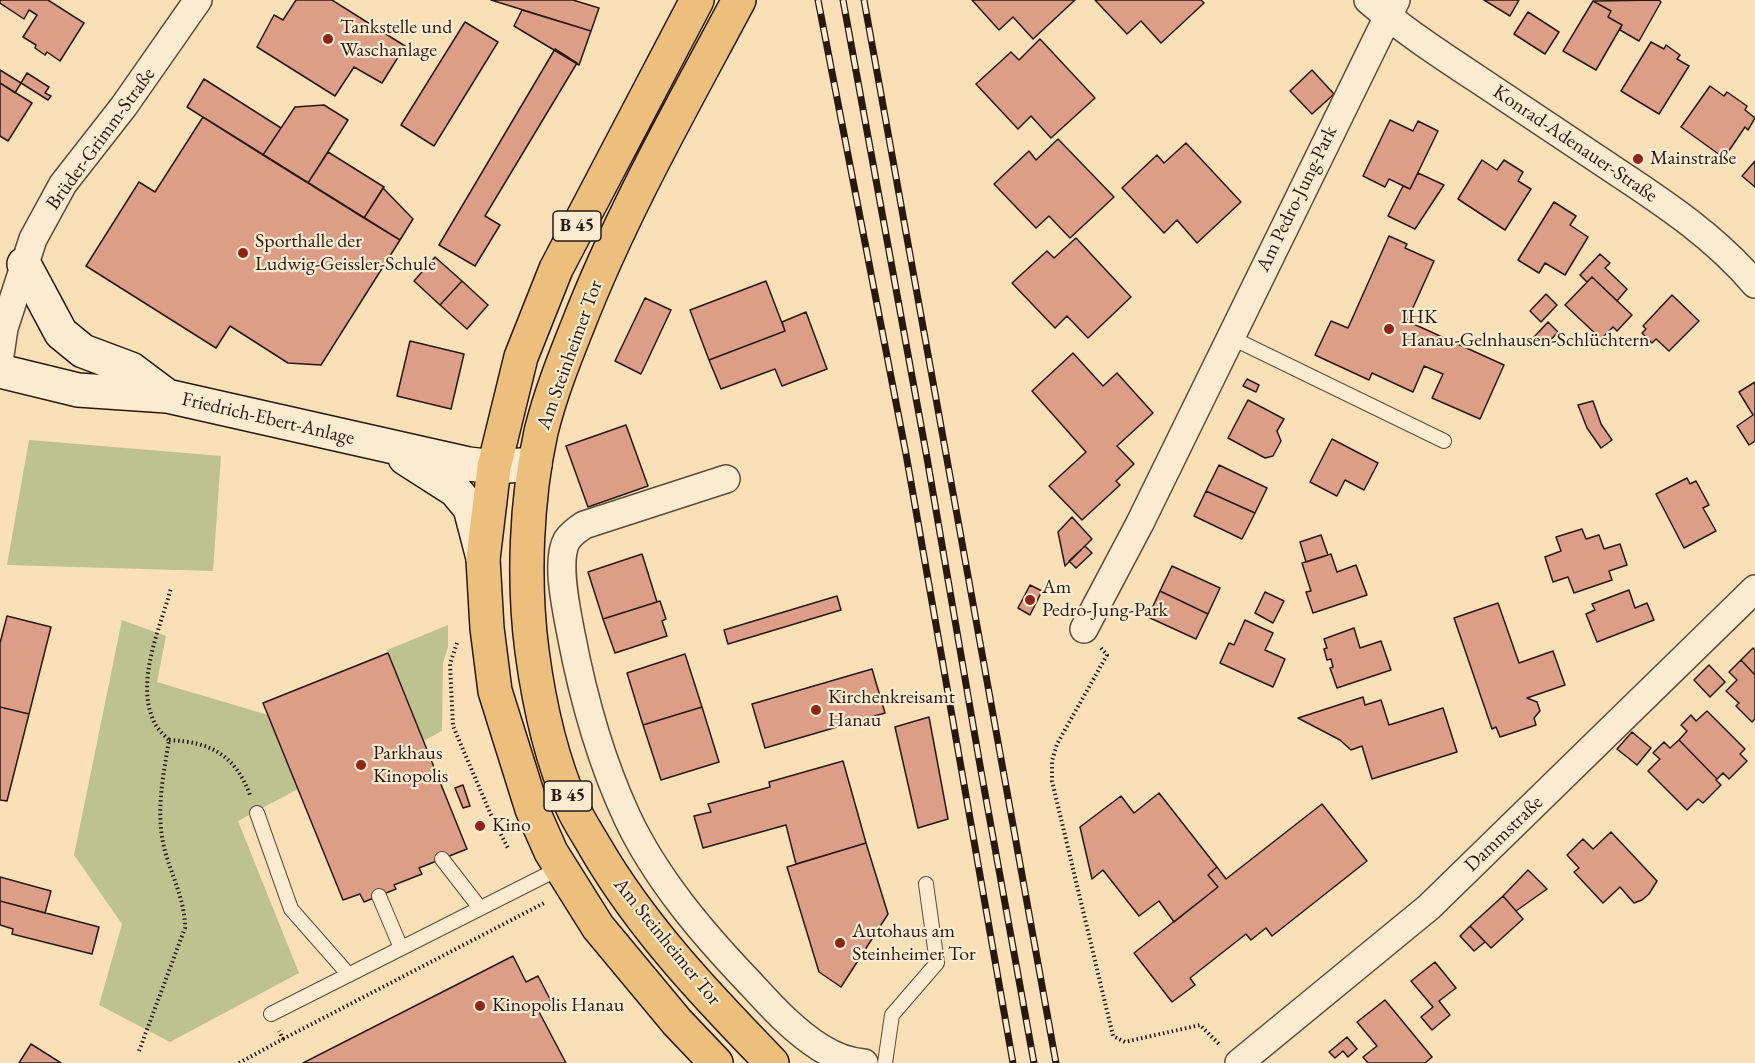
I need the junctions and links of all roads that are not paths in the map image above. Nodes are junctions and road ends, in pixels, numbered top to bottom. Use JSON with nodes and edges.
{"nodes":[{"id":1,"x":198,"y":0,"type":"edge"},
{"id":2,"x":697,"y":0,"type":"edge"},
{"id":3,"x":739,"y":0,"type":"edge"},
{"id":4,"x":1383,"y":5,"type":"edge"},
{"id":5,"x":24,"y":264,"type":"junction"},
{"id":6,"x":1755,"y":284,"type":"edge"},
{"id":7,"x":1230,"y":337,"type":"junction"},
{"id":8,"x":0,"y":355,"type":"edge"},
{"id":9,"x":0,"y":371,"type":"edge"},
{"id":10,"x":166,"y":396,"type":"junction"},
{"id":11,"x":1444,"y":441,"type":"dead end"},
{"id":12,"x":386,"y":445,"type":"junction"},
{"id":13,"x":535,"y":464,"type":"junction"},
{"id":14,"x":494,"y":467,"type":"junction"},
{"id":15,"x":726,"y":479,"type":"dead end"},
{"id":16,"x":483,"y":559,"type":"junction"},
{"id":17,"x":1755,"y":589,"type":"edge"},
{"id":18,"x":1084,"y":629,"type":"road end"},
{"id":19,"x":256,"y":813,"type":"road end"},
{"id":20,"x":442,"y":859,"type":"dead end"},
{"id":21,"x":567,"y":878,"type":"junction"},
{"id":22,"x":926,"y":885,"type":"dead end"},
{"id":23,"x":379,"y":896,"type":"dead end"},
{"id":24,"x":480,"y":908,"type":"junction"},
{"id":25,"x":401,"y":948,"type":"junction"},
{"id":26,"x":349,"y":975,"type":"junction"},
{"id":27,"x":271,"y":1014,"type":"road end"},
{"id":28,"x":1231,"y":1055,"type":"edge"},
{"id":29,"x":716,"y":1063,"type":"edge"},
{"id":30,"x":772,"y":1063,"type":"edge"},
{"id":31,"x":864,"y":1063,"type":"edge"},
{"id":32,"x":885,"y":1063,"type":"edge"}],
"edges":[{"from":1,"to":5,"type":"street","name":"Brüder-Grimm-Straße"},
{"from":2,"to":14,"type":"main road","name":"Am Steinheimer Tor","number":"B 45"},
{"from":3,"to":13,"type":"main road","name":"Am Steinheimer Tor","number":"B 45"},
{"from":4,"to":6,"type":"street","name":"Konrad-Adenauer-Straße"},
{"from":4,"to":7,"type":"street","name":"Am Pedro-Jung-Park"},
{"from":5,"to":8,"type":"street","name":"Brüder-Grimm-Straße"},
{"from":5,"to":10,"type":"main road"},
{"from":7,"to":11,"type":"lane"},
{"from":7,"to":18,"type":"street","name":"Am Pedro-Jung-Park"},
{"from":9,"to":10,"type":"main road","name":"Friedrich-Ebert-Anlage"},
{"from":10,"to":12,"type":"main road","name":"Friedrich-Ebert-Anlage"},
{"from":12,"to":14,"type":"main road","name":"Friedrich-Ebert-Anlage"},
{"from":12,"to":16,"type":"main road"},
{"from":13,"to":14,"type":"main road","name":"Friedrich-Ebert-Anlage"},
{"from":13,"to":30,"type":"main road","name":"Am Steinheimer Tor","number":"B 45"},
{"from":14,"to":16,"type":"main road","name":"Am Steinheimer Tor","number":"B 45"},
{"from":15,"to":31,"type":"street","name":"Am Steinheimer Tor"},
{"from":16,"to":21,"type":"main road","name":"Am Steinheimer Tor","number":"B 45"},
{"from":17,"to":28,"type":"street","name":"Dammstraße"},
{"from":19,"to":26,"type":"lane"},
{"from":20,"to":24,"type":"lane"},
{"from":21,"to":24,"type":"lane"},
{"from":21,"to":29,"type":"main road","name":"Am Steinheimer Tor","number":"B 45"},
{"from":22,"to":32,"type":"lane"},
{"from":23,"to":25,"type":"lane"},
{"from":24,"to":25,"type":"lane"},
{"from":25,"to":26,"type":"lane"},
{"from":26,"to":27,"type":"lane"}]}
